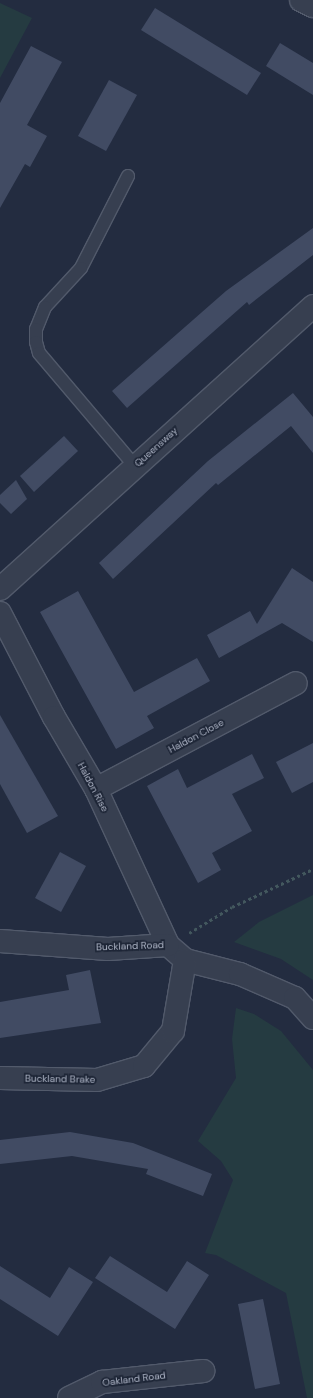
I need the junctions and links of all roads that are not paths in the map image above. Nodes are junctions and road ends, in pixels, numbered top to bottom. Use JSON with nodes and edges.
{"nodes":[{"id":1,"x":301,"y":0,"type":"edge"},
{"id":2,"x":313,"y":6,"type":"edge"},
{"id":3,"x":128,"y":176,"type":"dead end"},
{"id":4,"x":311,"y":310,"type":"edge"},
{"id":5,"x":135,"y":466,"type":"junction"},
{"id":6,"x":0,"y":589,"type":"edge"},
{"id":7,"x":0,"y":613,"type":"edge"},
{"id":8,"x":296,"y":683,"type":"dead end"},
{"id":9,"x":96,"y":789,"type":"junction"},
{"id":10,"x":0,"y":941,"type":"edge"},
{"id":11,"x":168,"y":945,"type":"junction"},
{"id":12,"x":185,"y":960,"type":"junction"},
{"id":13,"x":313,"y":1018,"type":"edge"},
{"id":14,"x":0,"y":1078,"type":"edge"},
{"id":15,"x":203,"y":1371,"type":"dead end"},
{"id":16,"x":69,"y":1398,"type":"edge"}],
"edges":[{"from":1,"to":2,"type":"street"},
{"from":3,"to":5,"type":"lane"},
{"from":4,"to":5,"type":"street","name":"Queensway"},
{"from":5,"to":6,"type":"street","name":"Queensway"},
{"from":7,"to":9,"type":"street","name":"Haldon Rise"},
{"from":8,"to":9,"type":"street","name":"Haldon Close"},
{"from":9,"to":11,"type":"street","name":"Haldon Rise"},
{"from":10,"to":11,"type":"street","name":"Buckland Road"},
{"from":11,"to":12,"type":"street","name":"Haldon Rise"},
{"from":12,"to":13,"type":"street"},
{"from":12,"to":14,"type":"street","name":"Buckland Brake"},
{"from":15,"to":16,"type":"street","name":"Oakland Road"}]}
